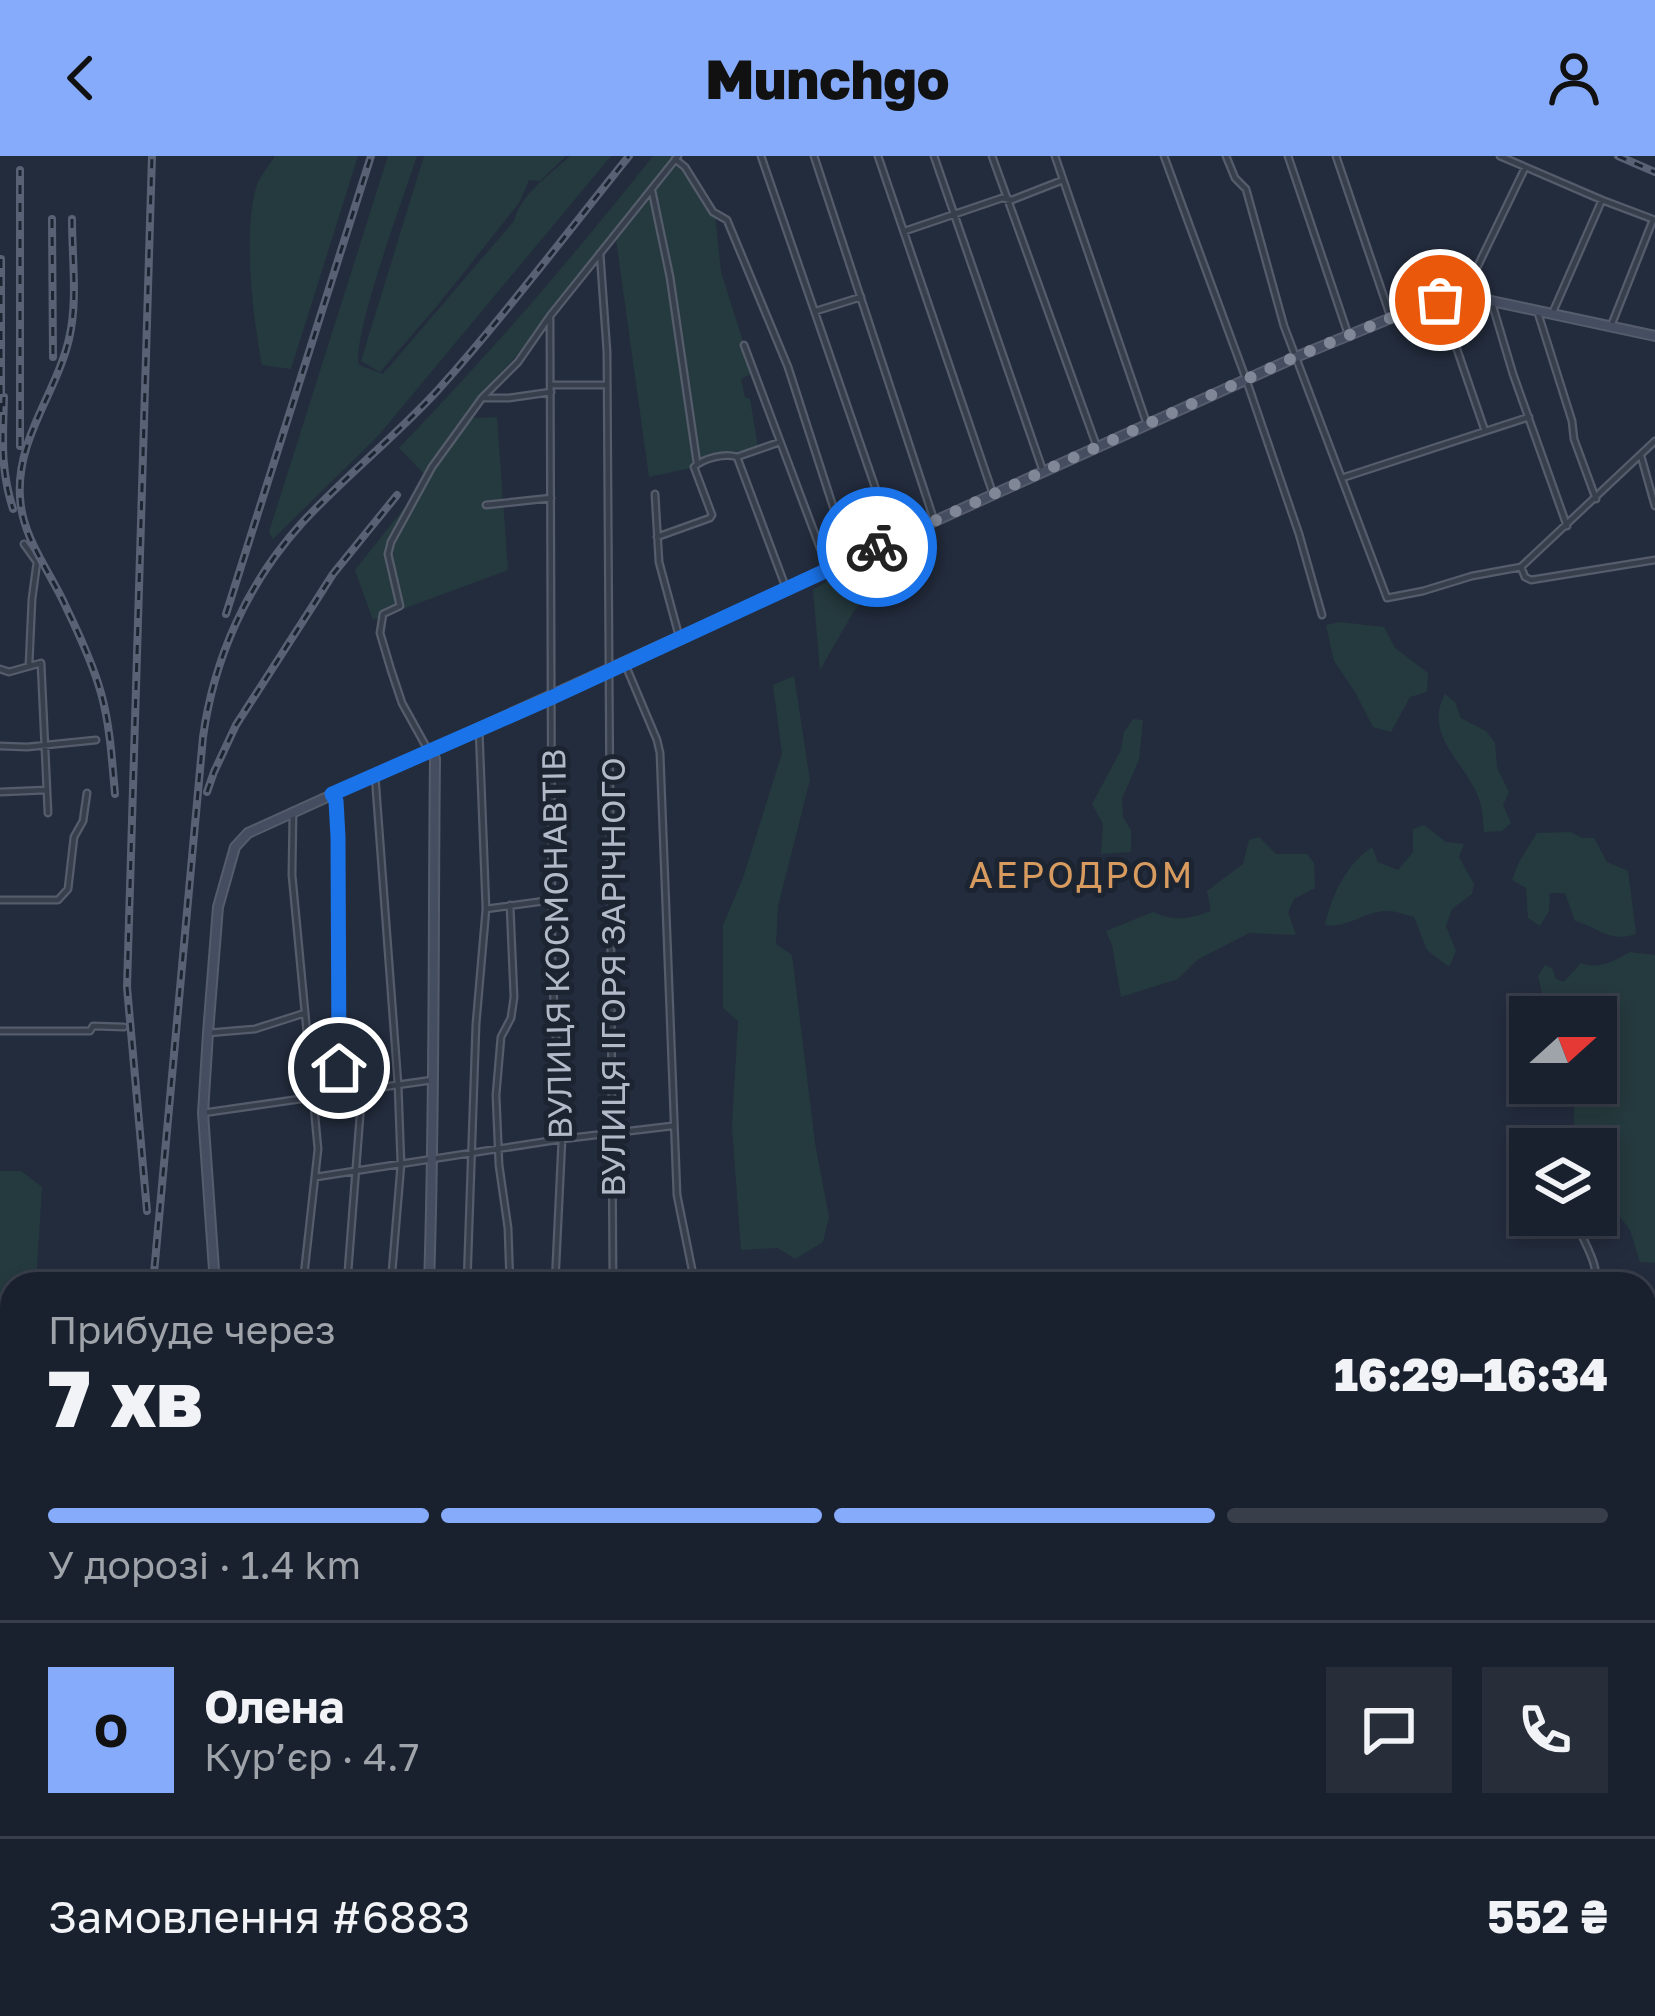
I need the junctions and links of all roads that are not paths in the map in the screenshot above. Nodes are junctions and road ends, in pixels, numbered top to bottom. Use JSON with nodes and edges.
{"nodes":[{"id":1,"x":761,"y":156,"type":"edge"},
{"id":2,"x":814,"y":156,"type":"edge"},
{"id":3,"x":878,"y":156,"type":"edge"},
{"id":4,"x":934,"y":156,"type":"edge"},
{"id":5,"x":992,"y":156,"type":"edge"},
{"id":6,"x":1055,"y":156,"type":"edge"},
{"id":7,"x":1164,"y":156,"type":"edge"},
{"id":8,"x":1226,"y":156,"type":"edge"},
{"id":9,"x":1288,"y":156,"type":"edge"},
{"id":10,"x":1336,"y":156,"type":"edge"},
{"id":11,"x":1500,"y":156,"type":"edge"},
{"id":12,"x":677,"y":158,"type":"edge"},
{"id":13,"x":1525,"y":168,"type":"junction"},
{"id":14,"x":1063,"y":180,"type":"junction"},
{"id":15,"x":651,"y":189,"type":"junction"},
{"id":16,"x":1006,"y":198,"type":"junction"},
{"id":17,"x":1602,"y":200,"type":"junction"},
{"id":18,"x":955,"y":215,"type":"junction"},
{"id":19,"x":1654,"y":219,"type":"edge"},
{"id":20,"x":905,"y":231,"type":"junction"},
{"id":21,"x":600,"y":253,"type":"junction"},
{"id":22,"x":1468,"y":296,"type":"junction"},
{"id":23,"x":861,"y":297,"type":"junction"},
{"id":24,"x":1440,"y":300,"type":"junction"},
{"id":25,"x":1491,"y":300,"type":"junction"},
{"id":26,"x":1536,"y":309,"type":"junction"},
{"id":27,"x":816,"y":311,"type":"junction"},
{"id":28,"x":1552,"y":314,"type":"junction"},
{"id":29,"x":550,"y":316,"type":"junction"},
{"id":30,"x":1391,"y":318,"type":"junction"},
{"id":31,"x":1611,"y":326,"type":"junction"},
{"id":32,"x":1348,"y":334,"type":"junction"},
{"id":33,"x":1655,"y":336,"type":"edge"},
{"id":34,"x":744,"y":345,"type":"dead end"},
{"id":35,"x":1295,"y":357,"type":"junction"},
{"id":36,"x":1246,"y":379,"type":"junction"},
{"id":37,"x":607,"y":385,"type":"junction"},
{"id":38,"x":551,"y":389,"type":"junction"},
{"id":39,"x":482,"y":398,"type":"junction"},
{"id":40,"x":1529,"y":417,"type":"junction"},
{"id":41,"x":1147,"y":424,"type":"junction"},
{"id":42,"x":1485,"y":431,"type":"junction"},
{"id":43,"x":1655,"y":441,"type":"edge"},
{"id":44,"x":779,"y":442,"type":"junction"},
{"id":45,"x":1097,"y":447,"type":"junction"},
{"id":46,"x":1641,"y":456,"type":"junction"},
{"id":47,"x":737,"y":457,"type":"junction"},
{"id":48,"x":697,"y":463,"type":"junction"},
{"id":49,"x":1043,"y":471,"type":"junction"},
{"id":50,"x":1342,"y":478,"type":"junction"},
{"id":51,"x":655,"y":494,"type":"dead end"},
{"id":52,"x":993,"y":494,"type":"junction"},
{"id":53,"x":551,"y":498,"type":"junction"},
{"id":54,"x":1596,"y":499,"type":"junction"},
{"id":55,"x":486,"y":506,"type":"dead end"},
{"id":56,"x":1655,"y":506,"type":"edge"},
{"id":57,"x":934,"y":520,"type":"junction"},
{"id":58,"x":1567,"y":526,"type":"junction"},
{"id":59,"x":656,"y":537,"type":"junction"},
{"id":60,"x":893,"y":539,"type":"junction"},
{"id":61,"x":24,"y":544,"type":"dead end"},
{"id":62,"x":850,"y":559,"type":"junction"},
{"id":63,"x":1655,"y":560,"type":"edge"},
{"id":64,"x":1521,"y":567,"type":"junction"},
{"id":65,"x":828,"y":569,"type":"junction"},
{"id":66,"x":786,"y":588,"type":"junction"},
{"id":67,"x":1322,"y":615,"type":"dead end"},
{"id":68,"x":679,"y":636,"type":"junction"},
{"id":69,"x":625,"y":664,"type":"junction"},
{"id":70,"x":29,"y":665,"type":"junction"},
{"id":71,"x":0,"y":669,"type":"edge"},
{"id":72,"x":610,"y":670,"type":"junction"},
{"id":73,"x":553,"y":697,"type":"junction"},
{"id":74,"x":479,"y":728,"type":"junction"},
{"id":75,"x":96,"y":740,"type":"dead end"},
{"id":76,"x":45,"y":745,"type":"junction"},
{"id":77,"x":0,"y":746,"type":"edge"},
{"id":78,"x":430,"y":750,"type":"junction"},
{"id":79,"x":375,"y":775,"type":"junction"},
{"id":80,"x":46,"y":790,"type":"junction"},
{"id":81,"x":0,"y":792,"type":"edge"},
{"id":82,"x":87,"y":793,"type":"dead end"},
{"id":83,"x":332,"y":794,"type":"junction"},
{"id":84,"x":293,"y":812,"type":"junction"},
{"id":85,"x":48,"y":813,"type":"dead end"},
{"id":86,"x":0,"y":900,"type":"edge"},
{"id":87,"x":553,"y":900,"type":"junction"},
{"id":88,"x":510,"y":905,"type":"junction"},
{"id":89,"x":486,"y":909,"type":"junction"},
{"id":90,"x":305,"y":1013,"type":"junction"},
{"id":91,"x":124,"y":1027,"type":"dead end"},
{"id":92,"x":0,"y":1031,"type":"edge"},
{"id":93,"x":208,"y":1034,"type":"junction"},
{"id":94,"x":432,"y":1081,"type":"junction"},
{"id":95,"x":398,"y":1084,"type":"junction"},
{"id":96,"x":362,"y":1090,"type":"junction"},
{"id":97,"x":340,"y":1094,"type":"junction"},
{"id":98,"x":314,"y":1098,"type":"junction"},
{"id":99,"x":203,"y":1113,"type":"junction"},
{"id":100,"x":675,"y":1126,"type":"junction"},
{"id":101,"x":613,"y":1132,"type":"junction"},
{"id":102,"x":562,"y":1139,"type":"junction"},
{"id":103,"x":498,"y":1149,"type":"junction"},
{"id":104,"x":473,"y":1152,"type":"junction"},
{"id":105,"x":434,"y":1158,"type":"junction"},
{"id":106,"x":400,"y":1164,"type":"junction"},
{"id":107,"x":356,"y":1169,"type":"junction"},
{"id":108,"x":316,"y":1177,"type":"junction"},
{"id":109,"x":1580,"y":1236,"type":"edge"},
{"id":110,"x":214,"y":1272,"type":"edge"},
{"id":111,"x":304,"y":1272,"type":"edge"},
{"id":112,"x":348,"y":1272,"type":"edge"},
{"id":113,"x":392,"y":1272,"type":"edge"},
{"id":114,"x":429,"y":1272,"type":"edge"},
{"id":115,"x":468,"y":1272,"type":"edge"},
{"id":116,"x":510,"y":1272,"type":"edge"},
{"id":117,"x":556,"y":1272,"type":"edge"},
{"id":118,"x":613,"y":1272,"type":"edge"},
{"id":119,"x":692,"y":1272,"type":"edge"},
{"id":120,"x":1598,"y":1272,"type":"edge"},
{"id":121,"x":1537,"y":2016,"type":"edge"},
{"id":122,"x":1581,"y":2016,"type":"edge"}],
"edges":[{"from":1,"to":27,"type":"street"},
{"from":2,"to":23,"type":"street"},
{"from":3,"to":20,"type":"street"},
{"from":4,"to":18,"type":"street"},
{"from":5,"to":16,"type":"street"},
{"from":6,"to":14,"type":"street"},
{"from":7,"to":36,"type":"street"},
{"from":8,"to":35,"type":"street"},
{"from":9,"to":32,"type":"street"},
{"from":10,"to":30,"type":"street"},
{"from":11,"to":13,"type":"street"},
{"from":12,"to":15,"type":"street"},
{"from":12,"to":62,"type":"street"},
{"from":13,"to":17,"type":"street"},
{"from":13,"to":22,"type":"street"},
{"from":14,"to":16,"type":"street"},
{"from":14,"to":41,"type":"street"},
{"from":15,"to":21,"type":"street"},
{"from":15,"to":48,"type":"street"},
{"from":16,"to":18,"type":"street"},
{"from":16,"to":45,"type":"street"},
{"from":17,"to":19,"type":"street"},
{"from":17,"to":28,"type":"street"},
{"from":18,"to":20,"type":"street"},
{"from":18,"to":49,"type":"street"},
{"from":19,"to":31,"type":"street"},
{"from":20,"to":52,"type":"street"},
{"from":21,"to":29,"type":"street"},
{"from":21,"to":37,"type":"street","name":"ВУЛИЦЯ ІГОРЯ ЗАРІЧНОГО"},
{"from":22,"to":24,"type":"street"},
{"from":22,"to":25,"type":"street"},
{"from":23,"to":27,"type":"street"},
{"from":23,"to":57,"type":"street"},
{"from":24,"to":30,"type":"street"},
{"from":24,"to":42,"type":"street"},
{"from":25,"to":26,"type":"street"},
{"from":25,"to":40,"type":"street"},
{"from":26,"to":28,"type":"street"},
{"from":26,"to":54,"type":"street"},
{"from":27,"to":60,"type":"street"},
{"from":28,"to":31,"type":"street"},
{"from":29,"to":38,"type":"street","name":"ВУЛИЦЯ КОСМОНАВТІВ"},
{"from":29,"to":39,"type":"street"},
{"from":30,"to":32,"type":"street"},
{"from":31,"to":33,"type":"street"},
{"from":32,"to":35,"type":"street"},
{"from":34,"to":44,"type":"street"},
{"from":35,"to":36,"type":"street"},
{"from":35,"to":50,"type":"street"},
{"from":36,"to":41,"type":"street"},
{"from":36,"to":67,"type":"street"},
{"from":37,"to":38,"type":"street"},
{"from":37,"to":72,"type":"street","name":"ВУЛИЦЯ ІГОРЯ ЗАРІЧНОГО"},
{"from":38,"to":39,"type":"street"},
{"from":38,"to":53,"type":"street","name":"ВУЛИЦЯ КОСМОНАВТІВ"},
{"from":39,"to":78,"type":"street"},
{"from":40,"to":42,"type":"street"},
{"from":40,"to":58,"type":"street"},
{"from":41,"to":45,"type":"street"},
{"from":42,"to":50,"type":"street"},
{"from":43,"to":46,"type":"street"},
{"from":44,"to":47,"type":"street"},
{"from":44,"to":65,"type":"street"},
{"from":45,"to":49,"type":"street"},
{"from":46,"to":54,"type":"street"},
{"from":46,"to":56,"type":"street"},
{"from":47,"to":48,"type":"street"},
{"from":47,"to":66,"type":"street"},
{"from":48,"to":59,"type":"street"},
{"from":49,"to":52,"type":"street"},
{"from":50,"to":64,"type":"street"},
{"from":51,"to":59,"type":"street"},
{"from":52,"to":57,"type":"street"},
{"from":53,"to":55,"type":"street"},
{"from":53,"to":73,"type":"street","name":"ВУЛИЦЯ КОСМОНАВТІВ"},
{"from":54,"to":58,"type":"street"},
{"from":57,"to":60,"type":"street"},
{"from":58,"to":64,"type":"street"},
{"from":59,"to":68,"type":"street"},
{"from":60,"to":62,"type":"street"},
{"from":61,"to":70,"type":"street"},
{"from":62,"to":65,"type":"street"},
{"from":63,"to":64,"type":"street"},
{"from":65,"to":66,"type":"street"},
{"from":66,"to":68,"type":"street"},
{"from":68,"to":69,"type":"street"},
{"from":69,"to":72,"type":"street"},
{"from":69,"to":100,"type":"street"},
{"from":70,"to":71,"type":"street"},
{"from":70,"to":76,"type":"street"},
{"from":72,"to":73,"type":"street"},
{"from":72,"to":101,"type":"street","name":"ВУЛИЦЯ ІГОРЯ ЗАРІЧНОГО"},
{"from":73,"to":74,"type":"street"},
{"from":73,"to":87,"type":"street","name":"ВУЛИЦЯ КОСМОНАВТІВ"},
{"from":74,"to":78,"type":"street"},
{"from":74,"to":89,"type":"street"},
{"from":75,"to":76,"type":"street"},
{"from":76,"to":77,"type":"street"},
{"from":76,"to":80,"type":"street"},
{"from":78,"to":79,"type":"street"},
{"from":78,"to":94,"type":"street"},
{"from":79,"to":83,"type":"street"},
{"from":79,"to":95,"type":"street"},
{"from":80,"to":81,"type":"street"},
{"from":80,"to":85,"type":"street"},
{"from":82,"to":86,"type":"street"},
{"from":83,"to":84,"type":"street"},
{"from":83,"to":97,"type":"street"},
{"from":84,"to":90,"type":"street"},
{"from":84,"to":93,"type":"street"},
{"from":87,"to":88,"type":"street"},
{"from":87,"to":102,"type":"street","name":"ВУЛИЦЯ КОСМОНАВТІВ"},
{"from":88,"to":89,"type":"street"},
{"from":88,"to":103,"type":"street"},
{"from":89,"to":104,"type":"street"},
{"from":90,"to":93,"type":"street"},
{"from":90,"to":98,"type":"street"},
{"from":91,"to":92,"type":"street"},
{"from":93,"to":99,"type":"street"},
{"from":94,"to":95,"type":"street"},
{"from":94,"to":105,"type":"street"},
{"from":95,"to":96,"type":"street"},
{"from":95,"to":106,"type":"street"},
{"from":96,"to":97,"type":"street"},
{"from":96,"to":107,"type":"street"},
{"from":97,"to":98,"type":"street"},
{"from":98,"to":99,"type":"street"},
{"from":98,"to":108,"type":"street"},
{"from":99,"to":110,"type":"street"},
{"from":100,"to":101,"type":"street"},
{"from":100,"to":119,"type":"street"},
{"from":101,"to":102,"type":"street"},
{"from":101,"to":118,"type":"street","name":"ВУЛИЦЯ ІГОРЯ ЗАРІЧНОГО"},
{"from":102,"to":103,"type":"street"},
{"from":102,"to":117,"type":"street","name":"ВУЛИЦЯ КОСМОНАВТІВ"},
{"from":103,"to":104,"type":"street"},
{"from":103,"to":116,"type":"street"},
{"from":104,"to":105,"type":"street"},
{"from":104,"to":115,"type":"street"},
{"from":105,"to":106,"type":"street"},
{"from":105,"to":114,"type":"street"},
{"from":106,"to":107,"type":"street"},
{"from":106,"to":113,"type":"street"},
{"from":107,"to":108,"type":"street"},
{"from":107,"to":112,"type":"street"},
{"from":108,"to":111,"type":"street"},
{"from":109,"to":120,"type":"street"},
{"from":121,"to":122,"type":"street"}]}
